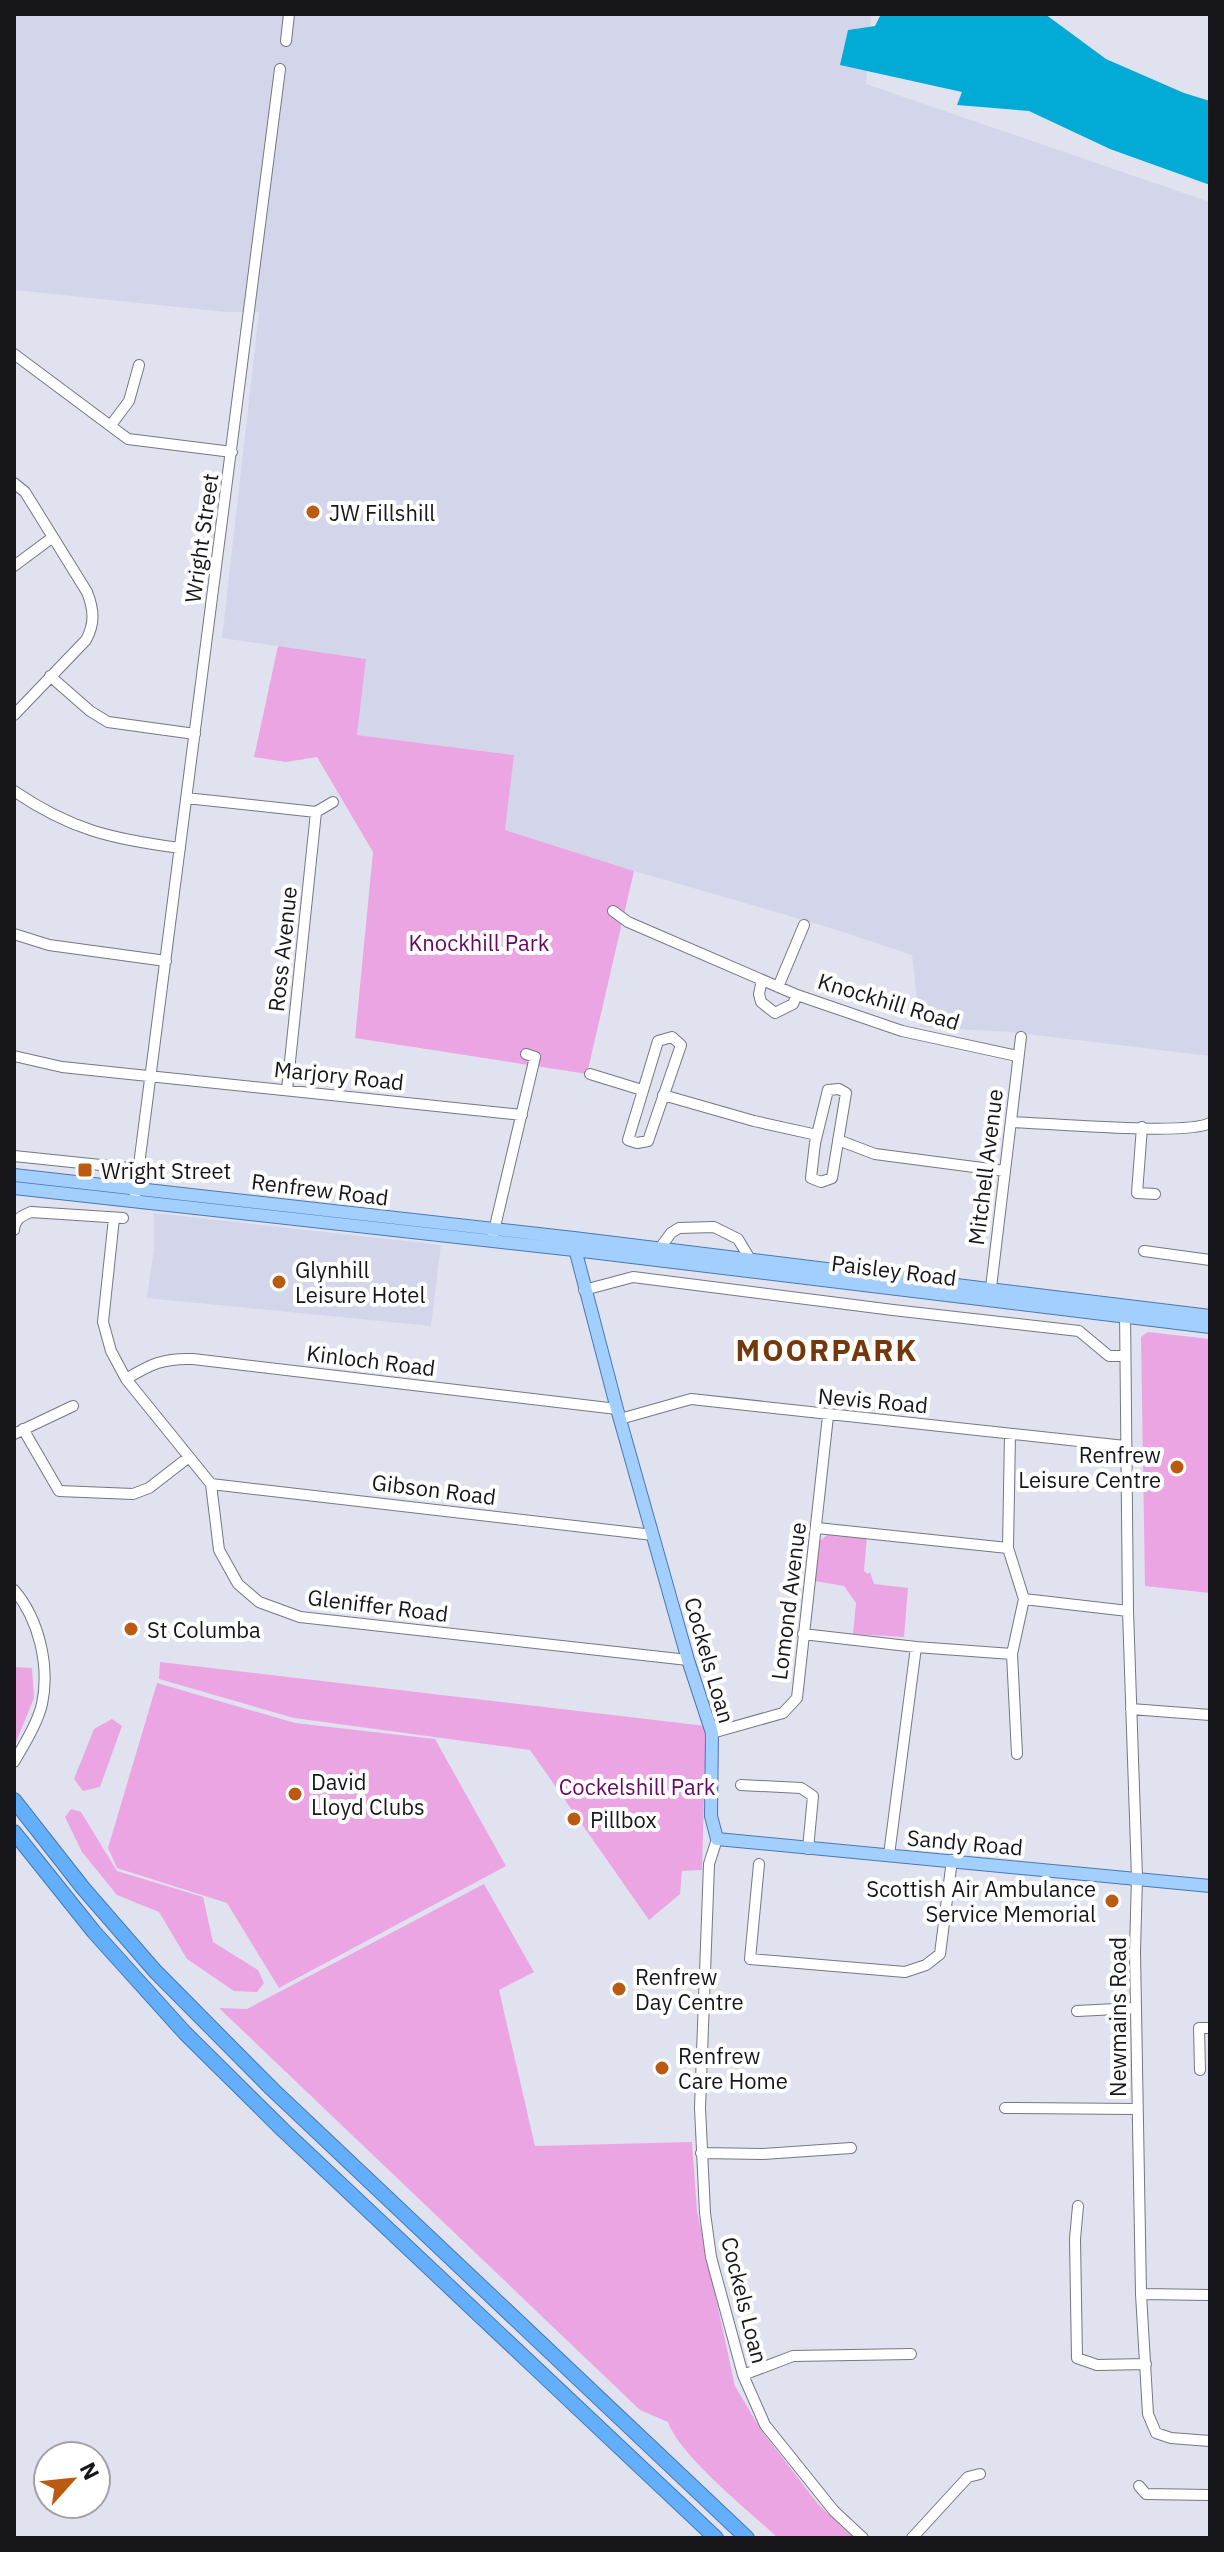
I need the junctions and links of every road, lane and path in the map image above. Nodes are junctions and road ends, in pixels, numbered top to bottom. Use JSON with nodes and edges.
{"nodes":[{"id":1,"x":289,"y":14,"type":"edge"},
{"id":2,"x":286,"y":41,"type":"dead end"},
{"id":3,"x":280,"y":69,"type":"dead end"},
{"id":4,"x":14,"y":354,"type":"edge"},
{"id":5,"x":139,"y":365,"type":"dead end"},
{"id":6,"x":111,"y":425,"type":"junction"},
{"id":7,"x":232,"y":452,"type":"junction"},
{"id":8,"x":14,"y":483,"type":"edge"},
{"id":9,"x":53,"y":537,"type":"junction"},
{"id":10,"x":14,"y":566,"type":"edge"},
{"id":11,"x":50,"y":676,"type":"junction"},
{"id":12,"x":14,"y":715,"type":"edge"},
{"id":13,"x":195,"y":734,"type":"junction"},
{"id":14,"x":14,"y":791,"type":"edge"},
{"id":15,"x":186,"y":798,"type":"junction"},
{"id":16,"x":333,"y":802,"type":"dead end"},
{"id":17,"x":316,"y":812,"type":"junction"},
{"id":18,"x":180,"y":848,"type":"junction"},
{"id":19,"x":613,"y":911,"type":"dead end"},
{"id":20,"x":804,"y":925,"type":"dead end"},
{"id":21,"x":14,"y":934,"type":"edge"},
{"id":22,"x":166,"y":961,"type":"junction"},
{"id":23,"x":762,"y":980,"type":"junction"},
{"id":24,"x":778,"y":987,"type":"junction"},
{"id":25,"x":797,"y":995,"type":"junction"},
{"id":26,"x":1021,"y":1037,"type":"dead end"},
{"id":27,"x":526,"y":1054,"type":"dead end"},
{"id":28,"x":14,"y":1056,"type":"edge"},
{"id":29,"x":1017,"y":1056,"type":"junction"},
{"id":30,"x":590,"y":1074,"type":"dead end"},
{"id":31,"x":151,"y":1075,"type":"junction"},
{"id":32,"x":643,"y":1089,"type":"junction"},
{"id":33,"x":287,"y":1090,"type":"junction"},
{"id":34,"x":663,"y":1095,"type":"junction"},
{"id":35,"x":522,"y":1115,"type":"junction"},
{"id":36,"x":1011,"y":1122,"type":"junction"},
{"id":37,"x":1210,"y":1123,"type":"edge"},
{"id":38,"x":1142,"y":1127,"type":"junction"},
{"id":39,"x":818,"y":1136,"type":"junction"},
{"id":40,"x":838,"y":1139,"type":"junction"},
{"id":41,"x":14,"y":1156,"type":"edge"},
{"id":42,"x":139,"y":1169,"type":"junction"},
{"id":43,"x":1005,"y":1171,"type":"junction"},
{"id":44,"x":14,"y":1175,"type":"edge"},
{"id":45,"x":14,"y":1188,"type":"edge"},
{"id":46,"x":137,"y":1188,"type":"junction"},
{"id":47,"x":1155,"y":1194,"type":"dead end"},
{"id":48,"x":134,"y":1202,"type":"junction"},
{"id":49,"x":14,"y":1230,"type":"edge"},
{"id":50,"x":493,"y":1235,"type":"junction"},
{"id":51,"x":574,"y":1244,"type":"junction"},
{"id":52,"x":660,"y":1248,"type":"junction"},
{"id":53,"x":1144,"y":1251,"type":"dead end"},
{"id":54,"x":750,"y":1259,"type":"junction"},
{"id":55,"x":1210,"y":1260,"type":"edge"},
{"id":56,"x":584,"y":1290,"type":"junction"},
{"id":57,"x":990,"y":1295,"type":"junction"},
{"id":58,"x":1124,"y":1311,"type":"junction"},
{"id":59,"x":1210,"y":1316,"type":"edge"},
{"id":60,"x":1210,"y":1327,"type":"edge"},
{"id":61,"x":1124,"y":1356,"type":"junction"},
{"id":62,"x":126,"y":1379,"type":"junction"},
{"id":63,"x":73,"y":1406,"type":"dead end"},
{"id":64,"x":618,"y":1414,"type":"junction"},
{"id":65,"x":828,"y":1416,"type":"junction"},
{"id":66,"x":18,"y":1432,"type":"edge"},
{"id":67,"x":1010,"y":1434,"type":"junction"},
{"id":68,"x":1125,"y":1446,"type":"junction"},
{"id":69,"x":189,"y":1457,"type":"junction"},
{"id":70,"x":211,"y":1484,"type":"junction"},
{"id":71,"x":817,"y":1528,"type":"junction"},
{"id":72,"x":653,"y":1535,"type":"junction"},
{"id":73,"x":1008,"y":1548,"type":"junction"},
{"id":74,"x":14,"y":1590,"type":"edge"},
{"id":75,"x":1024,"y":1599,"type":"junction"},
{"id":76,"x":1128,"y":1611,"type":"junction"},
{"id":77,"x":803,"y":1634,"type":"junction"},
{"id":78,"x":916,"y":1647,"type":"junction"},
{"id":79,"x":1012,"y":1654,"type":"junction"},
{"id":80,"x":688,"y":1660,"type":"junction"},
{"id":81,"x":1131,"y":1709,"type":"junction"},
{"id":82,"x":1210,"y":1715,"type":"edge"},
{"id":83,"x":712,"y":1733,"type":"junction"},
{"id":84,"x":1017,"y":1754,"type":"dead end"},
{"id":85,"x":16,"y":1758,"type":"edge"},
{"id":86,"x":741,"y":1785,"type":"dead end"},
{"id":87,"x":14,"y":1800,"type":"edge"},
{"id":88,"x":14,"y":1832,"type":"edge"},
{"id":89,"x":717,"y":1839,"type":"junction"},
{"id":90,"x":808,"y":1849,"type":"junction"},
{"id":91,"x":889,"y":1855,"type":"junction"},
{"id":92,"x":952,"y":1860,"type":"junction"},
{"id":93,"x":759,"y":1864,"type":"dead end"},
{"id":94,"x":1137,"y":1877,"type":"junction"},
{"id":95,"x":1210,"y":1886,"type":"edge"},
{"id":96,"x":1136,"y":2008,"type":"junction"},
{"id":97,"x":1077,"y":2011,"type":"dead end"},
{"id":98,"x":1210,"y":2028,"type":"edge"},
{"id":99,"x":1200,"y":2070,"type":"dead end"},
{"id":100,"x":1005,"y":2108,"type":"dead end"},
{"id":101,"x":1137,"y":2109,"type":"junction"},
{"id":102,"x":851,"y":2148,"type":"dead end"},
{"id":103,"x":701,"y":2153,"type":"junction"},
{"id":104,"x":1078,"y":2206,"type":"dead end"},
{"id":105,"x":1141,"y":2294,"type":"junction"},
{"id":106,"x":1210,"y":2295,"type":"edge"},
{"id":107,"x":911,"y":2354,"type":"dead end"},
{"id":108,"x":1146,"y":2364,"type":"junction"},
{"id":109,"x":743,"y":2375,"type":"junction"},
{"id":110,"x":1210,"y":2441,"type":"edge"},
{"id":111,"x":980,"y":2474,"type":"dead end"},
{"id":112,"x":1139,"y":2486,"type":"dead end"},
{"id":113,"x":1210,"y":2495,"type":"edge"},
{"id":114,"x":716,"y":2538,"type":"edge"},
{"id":115,"x":747,"y":2538,"type":"edge"},
{"id":116,"x":863,"y":2538,"type":"edge"},
{"id":117,"x":912,"y":2538,"type":"edge"}],
"edges":[{"from":1,"to":2,"type":"street"},
{"from":3,"to":7,"type":"street","name":"Wright Street"},
{"from":4,"to":6,"type":"street"},
{"from":5,"to":6,"type":"street"},
{"from":6,"to":7,"type":"street"},
{"from":7,"to":13,"type":"street","name":"Wright Street"},
{"from":8,"to":9,"type":"street"},
{"from":9,"to":10,"type":"street"},
{"from":9,"to":11,"type":"street"},
{"from":11,"to":12,"type":"street"},
{"from":11,"to":13,"type":"street"},
{"from":13,"to":15,"type":"street","name":"Wright Street"},
{"from":14,"to":18,"type":"street"},
{"from":15,"to":17,"type":"street"},
{"from":15,"to":18,"type":"street","name":"Wright Street"},
{"from":16,"to":17,"type":"street"},
{"from":17,"to":33,"type":"street","name":"Ross Avenue"},
{"from":18,"to":22,"type":"street","name":"Wright Street"},
{"from":19,"to":23,"type":"street","name":"Knockhill Road"},
{"from":20,"to":24,"type":"street"},
{"from":21,"to":22,"type":"street"},
{"from":22,"to":31,"type":"street","name":"Wright Street"},
{"from":23,"to":24,"type":"street","name":"Knockhill Road"},
{"from":23,"to":25,"type":"street","name":"Knockhill Road"},
{"from":24,"to":25,"type":"street","name":"Knockhill Road"},
{"from":25,"to":29,"type":"street","name":"Knockhill Road"},
{"from":26,"to":29,"type":"street","name":"Mitchell Avenue"},
{"from":27,"to":35,"type":"street"},
{"from":28,"to":31,"type":"street","name":"Marjory Road"},
{"from":29,"to":36,"type":"street","name":"Mitchell Avenue"},
{"from":30,"to":32,"type":"street"},
{"from":31,"to":33,"type":"street","name":"Marjory Road"},
{"from":31,"to":42,"type":"street","name":"Wright Street"},
{"from":32,"to":34,"type":"street"},
{"from":32,"to":34,"type":"street"},
{"from":32,"to":34,"type":"street"},
{"from":33,"to":35,"type":"street","name":"Marjory Road"},
{"from":34,"to":39,"type":"street"},
{"from":35,"to":50,"type":"street"},
{"from":36,"to":38,"type":"street"},
{"from":36,"to":43,"type":"street","name":"Mitchell Avenue"},
{"from":37,"to":38,"type":"street"},
{"from":38,"to":47,"type":"street"},
{"from":39,"to":40,"type":"street"},
{"from":39,"to":40,"type":"street"},
{"from":39,"to":40,"type":"street"},
{"from":40,"to":43,"type":"street"},
{"from":41,"to":42,"type":"street"},
{"from":42,"to":46,"type":"street","name":"Wright Street"},
{"from":43,"to":57,"type":"street","name":"Mitchell Avenue"},
{"from":44,"to":46,"type":"main road","name":"Renfrew Road"},
{"from":45,"to":48,"type":"main road","name":"Renfrew Road"},
{"from":46,"to":48,"type":"street","name":"Wright Street"},
{"from":46,"to":50,"type":"main road","name":"Renfrew Road"},
{"from":48,"to":50,"type":"main road","name":"Renfrew Road"},
{"from":49,"to":62,"type":"street"},
{"from":50,"to":51,"type":"main road","name":"Renfrew Road"},
{"from":51,"to":52,"type":"main road","name":"Paisley Road"},
{"from":51,"to":56,"type":"main road","name":"Cockels Loan"},
{"from":51,"to":57,"type":"main road","name":"Paisley Road"},
{"from":52,"to":54,"type":"main road","name":"Paisley Road"},
{"from":52,"to":54,"type":"street"},
{"from":53,"to":55,"type":"street"},
{"from":54,"to":57,"type":"main road","name":"Paisley Road"},
{"from":56,"to":61,"type":"street","name":"Paisley Road"},
{"from":56,"to":64,"type":"main road","name":"Cockels Loan"},
{"from":57,"to":58,"type":"main road","name":"Paisley Road"},
{"from":58,"to":59,"type":"main road","name":"Paisley Road"},
{"from":58,"to":60,"type":"main road","name":"Paisley Road"},
{"from":58,"to":61,"type":"street","name":"Newmains Road"},
{"from":61,"to":68,"type":"street","name":"Newmains Road"},
{"from":62,"to":64,"type":"street","name":"Kinloch Road"},
{"from":62,"to":69,"type":"street"},
{"from":63,"to":66,"type":"street"},
{"from":64,"to":65,"type":"street","name":"Nevis Road"},
{"from":64,"to":72,"type":"main road","name":"Cockels Loan"},
{"from":65,"to":67,"type":"street","name":"Nevis Road"},
{"from":65,"to":71,"type":"street","name":"Lomond Avenue"},
{"from":66,"to":69,"type":"street"},
{"from":67,"to":68,"type":"street","name":"Nevis Road"},
{"from":67,"to":73,"type":"street"},
{"from":68,"to":76,"type":"street","name":"Newmains Road"},
{"from":69,"to":70,"type":"street"},
{"from":70,"to":72,"type":"street","name":"Gibson Road"},
{"from":70,"to":80,"type":"street","name":"Gleniffer Road"},
{"from":71,"to":73,"type":"street"},
{"from":71,"to":77,"type":"street","name":"Lomond Avenue"},
{"from":72,"to":80,"type":"main road","name":"Cockels Loan"},
{"from":73,"to":75,"type":"street"},
{"from":74,"to":85,"type":"street"},
{"from":75,"to":76,"type":"street"},
{"from":75,"to":79,"type":"street"},
{"from":76,"to":81,"type":"street","name":"Newmains Road"},
{"from":77,"to":78,"type":"street"},
{"from":77,"to":83,"type":"street","name":"Lomond Avenue"},
{"from":78,"to":79,"type":"street"},
{"from":78,"to":91,"type":"street"},
{"from":79,"to":84,"type":"street"},
{"from":80,"to":83,"type":"main road","name":"Cockels Loan"},
{"from":81,"to":82,"type":"street"},
{"from":81,"to":94,"type":"street","name":"Newmains Road"},
{"from":83,"to":89,"type":"main road","name":"Cockels Loan"},
{"from":86,"to":90,"type":"street"},
{"from":87,"to":115,"type":"highway"},
{"from":88,"to":114,"type":"highway"},
{"from":89,"to":90,"type":"main road","name":"Sandy Road"},
{"from":89,"to":103,"type":"street","name":"Cockels Loan"},
{"from":90,"to":91,"type":"main road","name":"Sandy Road"},
{"from":91,"to":92,"type":"main road","name":"Sandy Road"},
{"from":92,"to":93,"type":"street"},
{"from":92,"to":94,"type":"main road","name":"Sandy Road"},
{"from":94,"to":95,"type":"main road","name":"Sandy Road"},
{"from":94,"to":96,"type":"street","name":"Newmains Road"},
{"from":96,"to":97,"type":"street"},
{"from":96,"to":101,"type":"street","name":"Newmains Road"},
{"from":98,"to":99,"type":"street"},
{"from":100,"to":101,"type":"street"},
{"from":101,"to":105,"type":"street","name":"Newmains Road"},
{"from":102,"to":103,"type":"street"},
{"from":103,"to":109,"type":"street","name":"Cockels Loan"},
{"from":104,"to":108,"type":"street"},
{"from":105,"to":106,"type":"street"},
{"from":105,"to":108,"type":"street","name":"Newmains Road"},
{"from":107,"to":109,"type":"street"},
{"from":108,"to":110,"type":"street","name":"Newmains Road"},
{"from":109,"to":116,"type":"street","name":"Cockels Loan"},
{"from":111,"to":117,"type":"street"},
{"from":112,"to":113,"type":"street"}]}
